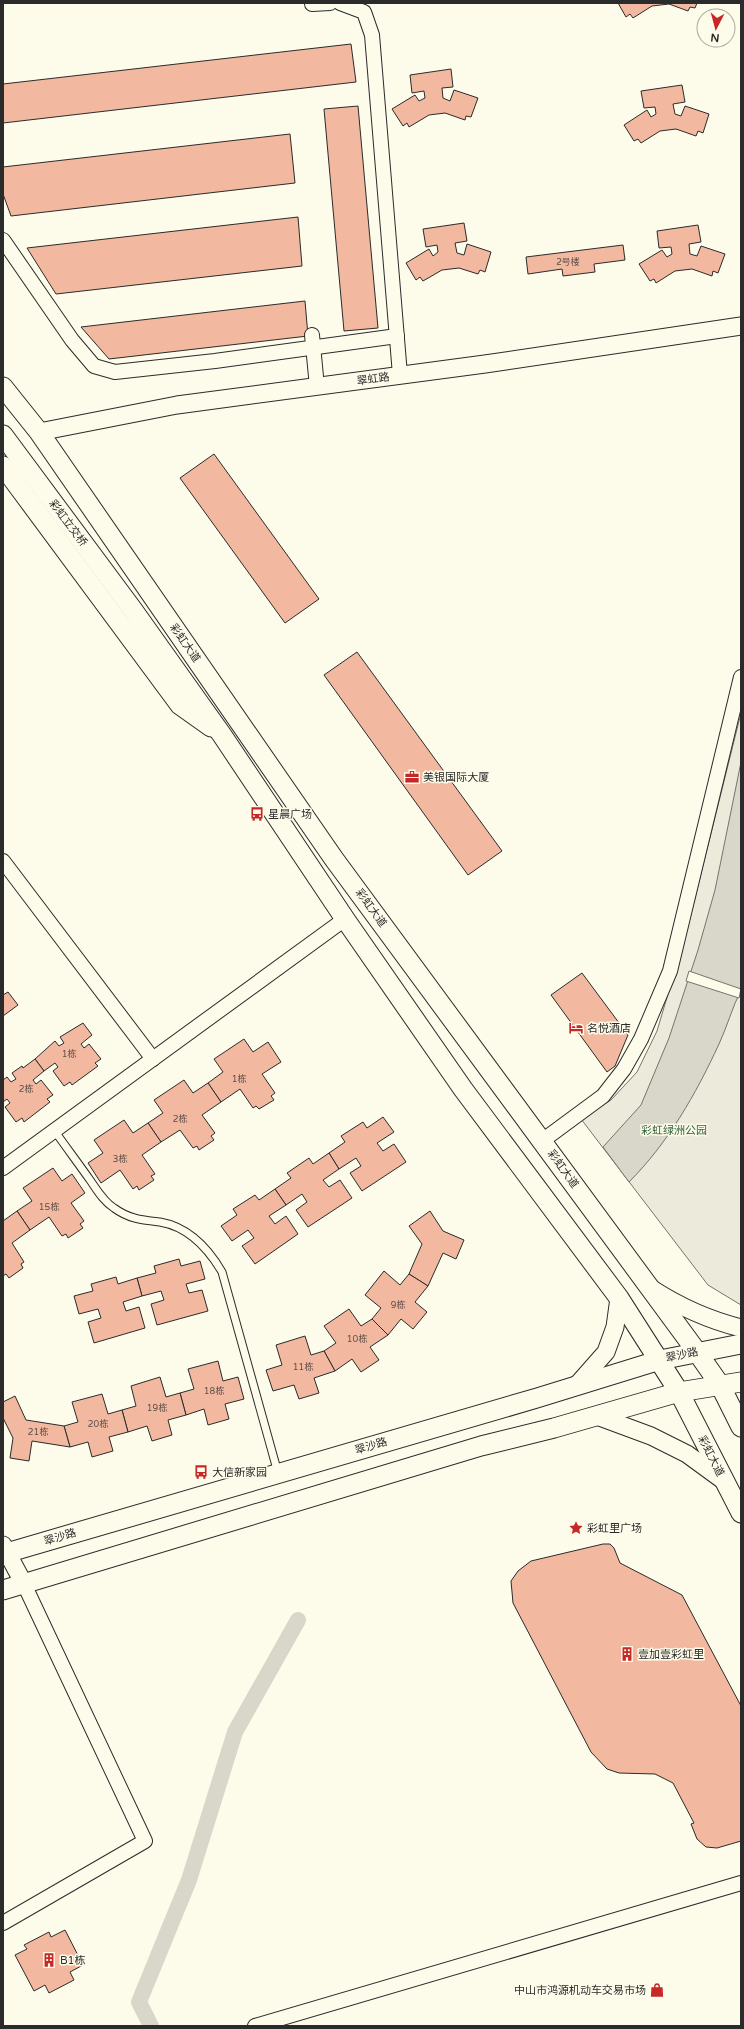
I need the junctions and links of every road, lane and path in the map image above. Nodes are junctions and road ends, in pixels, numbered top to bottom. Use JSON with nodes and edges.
{"nodes":[{"id":1,"x":330,"y":3,"type":"edge"},
{"id":2,"x":340,"y":3,"type":"edge"},
{"id":3,"x":312,"y":4,"type":"dead end"},
{"id":4,"x":3,"y":240,"type":"edge"},
{"id":5,"x":741,"y":315,"type":"edge"},
{"id":6,"x":741,"y":326,"type":"edge"},
{"id":7,"x":708,"y":330,"type":"junction"},
{"id":8,"x":397,"y":336,"type":"junction"},
{"id":9,"x":313,"y":341,"type":"junction"},
{"id":10,"x":400,"y":375,"type":"junction"},
{"id":11,"x":3,"y":387,"type":"edge"},
{"id":12,"x":317,"y":387,"type":"junction"},
{"id":13,"x":39,"y":432,"type":"junction"},
{"id":14,"x":3,"y":435,"type":"edge"},
{"id":15,"x":3,"y":466,"type":"edge"},
{"id":16,"x":134,"y":610,"type":"joint"},
{"id":17,"x":741,"y":678,"type":"edge"},
{"id":18,"x":222,"y":735,"type":"junction"},
{"id":19,"x":3,"y":861,"type":"edge"},
{"id":20,"x":345,"y":919,"type":"junction"},
{"id":21,"x":152,"y":1058,"type":"junction"},
{"id":22,"x":54,"y":1130,"type":"junction"},
{"id":23,"x":542,"y":1141,"type":"junction"},
{"id":24,"x":3,"y":1168,"type":"edge"},
{"id":25,"x":650,"y":1287,"type":"junction"},
{"id":26,"x":619,"y":1298,"type":"junction"},
{"id":27,"x":741,"y":1328,"type":"edge"},
{"id":28,"x":741,"y":1344,"type":"edge"},
{"id":29,"x":697,"y":1352,"type":"junction"},
{"id":30,"x":660,"y":1360,"type":"junction"},
{"id":31,"x":741,"y":1382,"type":"edge"},
{"id":32,"x":720,"y":1385,"type":"junction"},
{"id":33,"x":576,"y":1386,"type":"junction"},
{"id":34,"x":679,"y":1392,"type":"junction"},
{"id":35,"x":597,"y":1416,"type":"junction"},
{"id":36,"x":741,"y":1427,"type":"edge"},
{"id":37,"x":278,"y":1473,"type":"junction"},
{"id":38,"x":724,"y":1481,"type":"junction"},
{"id":39,"x":741,"y":1513,"type":"edge"},
{"id":40,"x":4,"y":1550,"type":"edge"},
{"id":41,"x":24,"y":1584,"type":"junction"},
{"id":42,"x":3,"y":1590,"type":"edge"},
{"id":43,"x":741,"y":1883,"type":"edge"},
{"id":44,"x":3,"y":1923,"type":"edge"},
{"id":45,"x":255,"y":2026,"type":"edge"}],
"edges":[{"from":1,"to":3,"type":"street"},
{"from":2,"to":8,"type":"street"},
{"from":4,"to":9,"type":"street"},
{"from":5,"to":7,"type":"street","name":"翠虹路"},
{"from":6,"to":7,"type":"street","name":"翠虹路"},
{"from":7,"to":10,"type":"street","name":"翠虹路"},
{"from":8,"to":9,"type":"street"},
{"from":8,"to":10,"type":"street"},
{"from":9,"to":12,"type":"street"},
{"from":10,"to":12,"type":"street","name":"翠虹路"},
{"from":11,"to":13,"type":"main road","name":"彩虹大道"},
{"from":12,"to":13,"type":"street","name":"翠虹路"},
{"from":13,"to":23,"type":"main road","name":"彩虹大道"},
{"from":14,"to":16,"type":"main road","name":"彩虹立交桥"},
{"from":15,"to":18,"type":"main road"},
{"from":16,"to":18,"type":"main road","name":"彩虹大道"},
{"from":17,"to":23,"type":"street"},
{"from":18,"to":20,"type":"main road","name":"彩虹大道"},
{"from":19,"to":21,"type":"street"},
{"from":20,"to":21,"type":"street"},
{"from":20,"to":26,"type":"main road","name":"彩虹大道"},
{"from":21,"to":22,"type":"street"},
{"from":22,"to":24,"type":"street"},
{"from":22,"to":37,"type":"lane"},
{"from":23,"to":25,"type":"main road","name":"彩虹大道"},
{"from":25,"to":27,"type":"street"},
{"from":25,"to":29,"type":"main road","name":"彩虹大道"},
{"from":26,"to":30,"type":"main road","name":"彩虹大道"},
{"from":26,"to":33,"type":"street"},
{"from":28,"to":29,"type":"main road","name":"翠沙路"},
{"from":29,"to":30,"type":"main road","name":"翠沙路"},
{"from":29,"to":32,"type":"main road","name":"彩虹大道"},
{"from":30,"to":33,"type":"main road","name":"翠沙路"},
{"from":30,"to":34,"type":"main road","name":"彩虹大道"},
{"from":31,"to":32,"type":"main road"},
{"from":32,"to":34,"type":"main road"},
{"from":32,"to":36,"type":"main road","name":"彩虹大道"},
{"from":33,"to":37,"type":"main road","name":"翠沙路"},
{"from":34,"to":35,"type":"main road"},
{"from":34,"to":38,"type":"main road","name":"彩虹大道"},
{"from":35,"to":38,"type":"street"},
{"from":35,"to":41,"type":"main road"},
{"from":37,"to":40,"type":"main road","name":"翠沙路"},
{"from":38,"to":39,"type":"main road","name":"彩虹大道"},
{"from":40,"to":41,"type":"street"},
{"from":41,"to":42,"type":"main road"},
{"from":41,"to":44,"type":"street"},
{"from":43,"to":45,"type":"street"}]}
